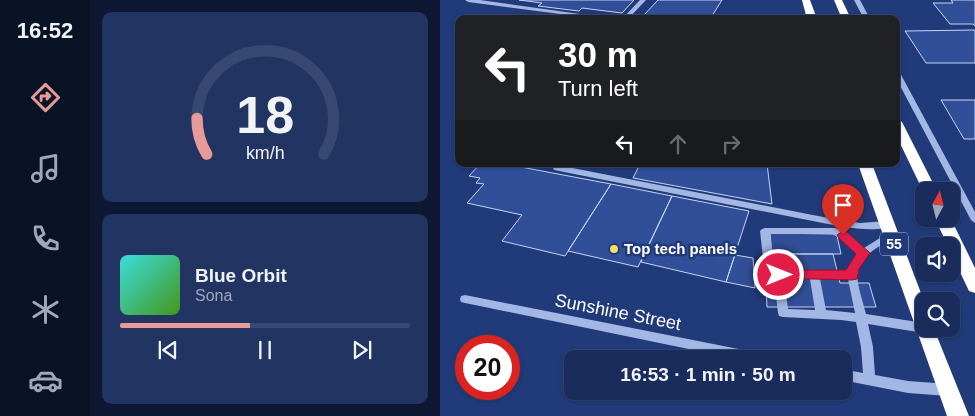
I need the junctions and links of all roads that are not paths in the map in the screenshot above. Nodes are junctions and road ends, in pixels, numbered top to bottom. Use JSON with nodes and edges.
{"nodes":[{"id":1,"x":468,"y":0,"type":"edge"},
{"id":2,"x":642,"y":0,"type":"edge"},
{"id":3,"x":806,"y":0,"type":"edge"},
{"id":4,"x":838,"y":0,"type":"edge"},
{"id":5,"x":857,"y":0,"type":"edge"},
{"id":6,"x":582,"y":15,"type":"edge"},
{"id":7,"x":629,"y":15,"type":"edge"},
{"id":8,"x":811,"y":15,"type":"edge"},
{"id":9,"x":845,"y":15,"type":"edge"},
{"id":10,"x":865,"y":15,"type":"edge"},
{"id":11,"x":900,"y":85,"type":"edge"},
{"id":12,"x":900,"y":130,"type":"edge"},
{"id":13,"x":866,"y":167,"type":"edge"},
{"id":14,"x":557,"y":168,"type":"dead end"},
{"id":15,"x":926,"y":182,"type":"edge"},
{"id":16,"x":975,"y":220,"type":"edge"},
{"id":17,"x":947,"y":228,"type":"edge"},
{"id":18,"x":889,"y":230,"type":"junction"},
{"id":19,"x":864,"y":253,"type":"junction"},
{"id":20,"x":779,"y":275,"type":"junction"},
{"id":21,"x":814,"y":275,"type":"junction"},
{"id":22,"x":852,"y":275,"type":"junction"},
{"id":23,"x":975,"y":286,"type":"edge"},
{"id":24,"x":465,"y":299,"type":"dead end"},
{"id":25,"x":915,"y":302,"type":"edge"},
{"id":26,"x":822,"y":314,"type":"junction"},
{"id":27,"x":860,"y":317,"type":"junction"},
{"id":28,"x":915,"y":326,"type":"edge"},
{"id":29,"x":928,"y":337,"type":"edge"},
{"id":30,"x":719,"y":350,"type":"edge"},
{"id":31,"x":852,"y":376,"type":"edge"},
{"id":32,"x":869,"y":380,"type":"junction"},
{"id":33,"x":948,"y":390,"type":"junction"},
{"id":34,"x":958,"y":416,"type":"edge"}],
"edges":[{"from":1,"to":6,"type":"street"},
{"from":2,"to":7,"type":"street"},
{"from":3,"to":8,"type":"highway"},
{"from":4,"to":9,"type":"highway"},
{"from":5,"to":10,"type":"street"},
{"from":11,"to":16,"type":"street"},
{"from":12,"to":15,"type":"highway"},
{"from":13,"to":18,"type":"highway","number":"55"},
{"from":14,"to":18,"type":"street"},
{"from":17,"to":23,"type":"highway"},
{"from":18,"to":19,"type":"street"},
{"from":18,"to":25,"type":"highway","number":"55"},
{"from":19,"to":20,"type":"street"},
{"from":19,"to":22,"type":"street"},
{"from":20,"to":21,"type":"street"},
{"from":20,"to":26,"type":"street"},
{"from":21,"to":22,"type":"street"},
{"from":21,"to":26,"type":"street"},
{"from":22,"to":27,"type":"street"},
{"from":24,"to":30,"type":"street","name":"Sunshine Street"},
{"from":26,"to":27,"type":"street"},
{"from":27,"to":28,"type":"street"},
{"from":27,"to":32,"type":"street"},
{"from":29,"to":33,"type":"highway","number":"55"},
{"from":31,"to":32,"type":"street"},
{"from":32,"to":33,"type":"street"},
{"from":33,"to":34,"type":"highway","number":"55"}]}
